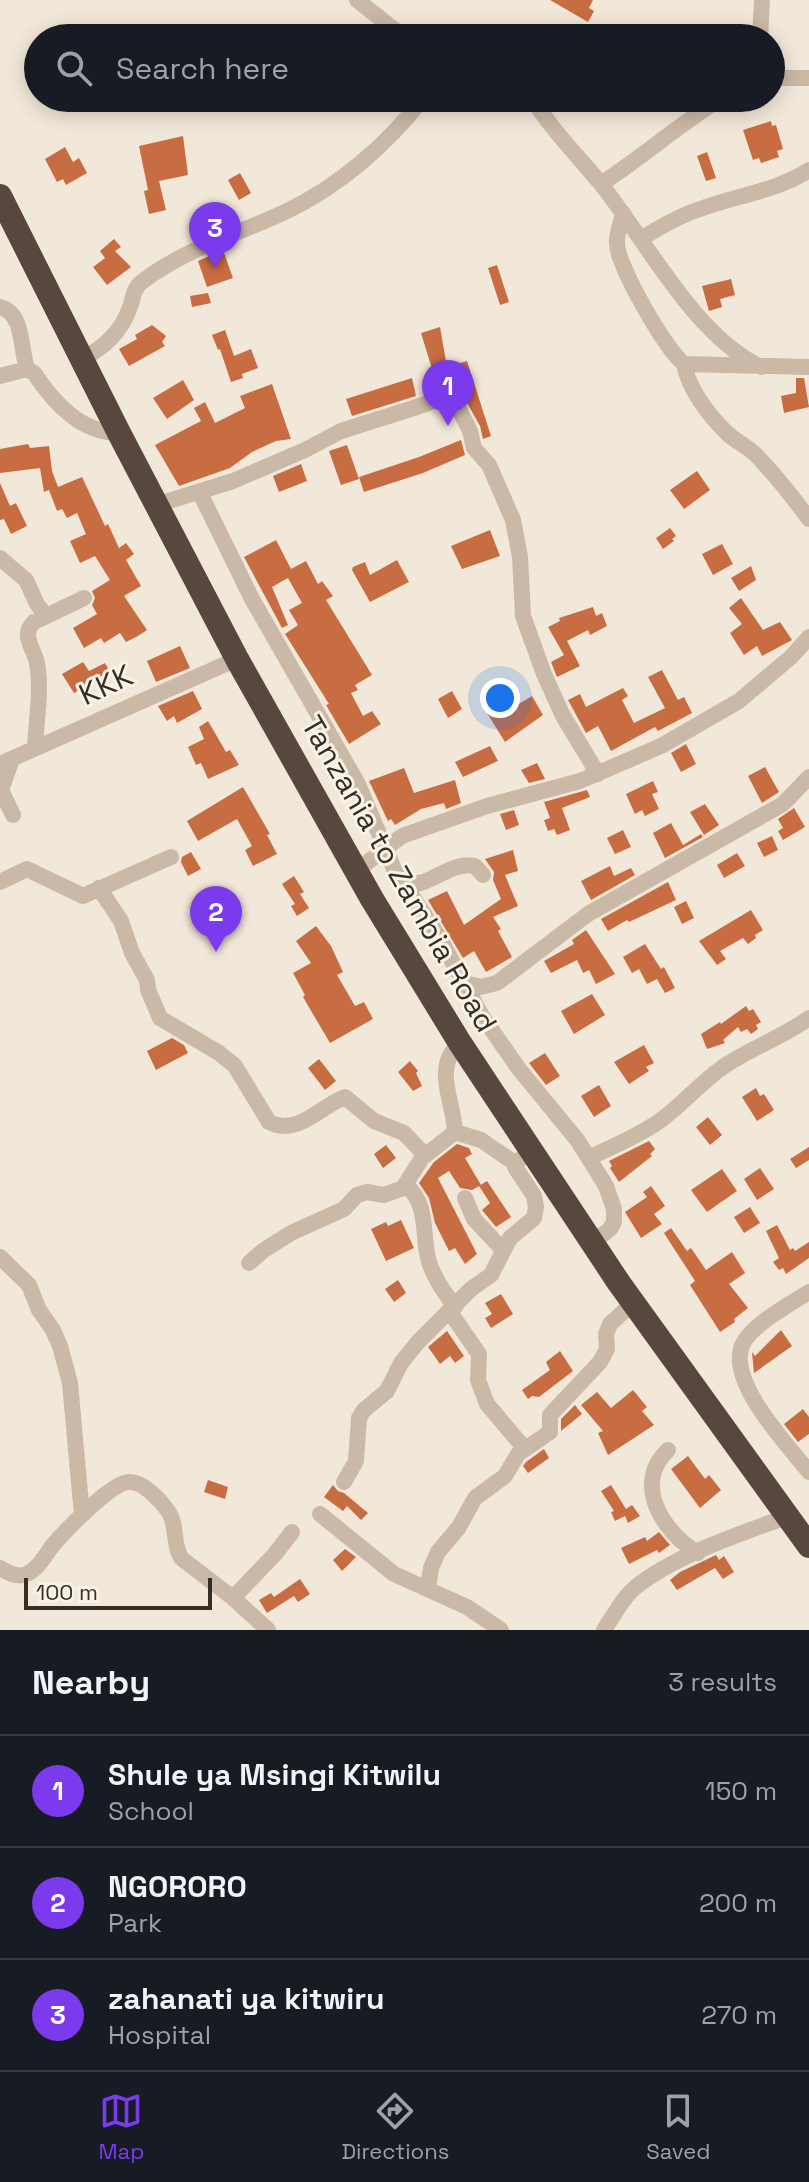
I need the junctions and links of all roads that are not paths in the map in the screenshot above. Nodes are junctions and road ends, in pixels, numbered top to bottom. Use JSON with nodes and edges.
{"nodes":[{"id":1,"x":357,"y":0,"type":"edge"},
{"id":2,"x":762,"y":0,"type":"edge"},
{"id":3,"x":387,"y":24,"type":"edge"},
{"id":4,"x":761,"y":24,"type":"edge"},
{"id":5,"x":785,"y":78,"type":"edge"},
{"id":6,"x":809,"y":78,"type":"edge"},
{"id":7,"x":410,"y":112,"type":"edge"},
{"id":8,"x":543,"y":112,"type":"edge"},
{"id":9,"x":699,"y":112,"type":"edge"},
{"id":10,"x":809,"y":170,"type":"edge"},
{"id":11,"x":601,"y":184,"type":"junction"},
{"id":12,"x":0,"y":196,"type":"edge"},
{"id":13,"x":623,"y":213,"type":"junction"},
{"id":14,"x":641,"y":239,"type":"junction"},
{"id":15,"x":0,"y":307,"type":"edge"},
{"id":16,"x":81,"y":360,"type":"junction"},
{"id":17,"x":684,"y":364,"type":"junction"},
{"id":18,"x":761,"y":367,"type":"junction"},
{"id":19,"x":809,"y":367,"type":"edge"},
{"id":20,"x":27,"y":369,"type":"junction"},
{"id":21,"x":0,"y":376,"type":"edge"},
{"id":22,"x":119,"y":433,"type":"junction"},
{"id":23,"x":200,"y":493,"type":"junction"},
{"id":24,"x":156,"y":505,"type":"junction"},
{"id":25,"x":809,"y":519,"type":"edge"},
{"id":26,"x":0,"y":558,"type":"edge"},
{"id":27,"x":84,"y":598,"type":"dead end"},
{"id":28,"x":46,"y":616,"type":"junction"},
{"id":29,"x":809,"y":637,"type":"edge"},
{"id":30,"x":237,"y":659,"type":"junction"},
{"id":31,"x":35,"y":749,"type":"junction"},
{"id":32,"x":6,"y":762,"type":"edge"},
{"id":33,"x":598,"y":774,"type":"junction"},
{"id":34,"x":809,"y":777,"type":"edge"},
{"id":35,"x":13,"y":815,"type":"dead end"},
{"id":36,"x":385,"y":847,"type":"junction"},
{"id":37,"x":171,"y":857,"type":"dead end"},
{"id":38,"x":356,"y":871,"type":"junction"},
{"id":39,"x":483,"y":875,"type":"dead end"},
{"id":40,"x":0,"y":882,"type":"edge"},
{"id":41,"x":406,"y":885,"type":"junction"},
{"id":42,"x":99,"y":888,"type":"junction"},
{"id":43,"x":462,"y":982,"type":"junction"},
{"id":44,"x":809,"y":1018,"type":"edge"},
{"id":45,"x":460,"y":1043,"type":"junction"},
{"id":46,"x":455,"y":1132,"type":"junction"},
{"id":47,"x":425,"y":1155,"type":"junction"},
{"id":48,"x":524,"y":1157,"type":"junction"},
{"id":49,"x":589,"y":1158,"type":"junction"},
{"id":50,"x":406,"y":1185,"type":"junction"},
{"id":51,"x":465,"y":1198,"type":"dead end"},
{"id":52,"x":592,"y":1243,"type":"junction"},
{"id":53,"x":503,"y":1250,"type":"junction"},
{"id":54,"x":0,"y":1257,"type":"edge"},
{"id":55,"x":249,"y":1263,"type":"dead end"},
{"id":56,"x":809,"y":1292,"type":"edge"},
{"id":57,"x":633,"y":1303,"type":"junction"},
{"id":58,"x":452,"y":1309,"type":"junction"},
{"id":59,"x":525,"y":1449,"type":"junction"},
{"id":60,"x":668,"y":1450,"type":"dead end"},
{"id":61,"x":809,"y":1472,"type":"edge"},
{"id":62,"x":344,"y":1482,"type":"dead end"},
{"id":63,"x":320,"y":1514,"type":"dead end"},
{"id":64,"x":82,"y":1515,"type":"junction"},
{"id":65,"x":789,"y":1516,"type":"junction"},
{"id":66,"x":292,"y":1532,"type":"dead end"},
{"id":67,"x":809,"y":1546,"type":"edge"},
{"id":68,"x":698,"y":1553,"type":"junction"},
{"id":69,"x":0,"y":1568,"type":"edge"},
{"id":70,"x":428,"y":1589,"type":"junction"},
{"id":71,"x":233,"y":1598,"type":"junction"},
{"id":72,"x":268,"y":1630,"type":"edge"},
{"id":73,"x":501,"y":1630,"type":"edge"},
{"id":74,"x":604,"y":1630,"type":"edge"}],
"edges":[{"from":1,"to":3,"type":"street"},
{"from":2,"to":4,"type":"street"},
{"from":5,"to":6,"type":"street"},
{"from":7,"to":16,"type":"street"},
{"from":8,"to":11,"type":"street"},
{"from":9,"to":11,"type":"street"},
{"from":10,"to":14,"type":"street"},
{"from":11,"to":13,"type":"street"},
{"from":12,"to":16,"type":"highway","name":"Tanzania to Zambia Road"},
{"from":13,"to":14,"type":"street"},
{"from":13,"to":17,"type":"street"},
{"from":14,"to":18,"type":"street"},
{"from":15,"to":20,"type":"street"},
{"from":16,"to":22,"type":"highway","name":"Tanzania to Zambia Road"},
{"from":17,"to":18,"type":"street"},
{"from":17,"to":25,"type":"street"},
{"from":18,"to":19,"type":"street"},
{"from":20,"to":21,"type":"street"},
{"from":20,"to":22,"type":"street"},
{"from":22,"to":24,"type":"highway","name":"Tanzania to Zambia Road"},
{"from":23,"to":24,"type":"street"},
{"from":23,"to":33,"type":"street"},
{"from":23,"to":36,"type":"street"},
{"from":24,"to":30,"type":"highway","name":"Tanzania to Zambia Road"},
{"from":26,"to":28,"type":"street"},
{"from":27,"to":28,"type":"street"},
{"from":28,"to":31,"type":"street"},
{"from":29,"to":33,"type":"street"},
{"from":30,"to":31,"type":"street","name":"KKK"},
{"from":30,"to":38,"type":"highway","name":"Tanzania to Zambia Road"},
{"from":31,"to":32,"type":"street","name":"KKK"},
{"from":32,"to":35,"type":"street"},
{"from":33,"to":36,"type":"street"},
{"from":34,"to":43,"type":"street"},
{"from":36,"to":38,"type":"street"},
{"from":36,"to":41,"type":"street"},
{"from":37,"to":42,"type":"street"},
{"from":38,"to":45,"type":"highway","name":"Tanzania to Zambia Road"},
{"from":39,"to":41,"type":"street"},
{"from":40,"to":42,"type":"street"},
{"from":41,"to":43,"type":"street"},
{"from":42,"to":47,"type":"street"},
{"from":43,"to":49,"type":"street"},
{"from":44,"to":49,"type":"street"},
{"from":45,"to":46,"type":"street"},
{"from":45,"to":48,"type":"highway","name":"Tanzania to Zambia Road"},
{"from":46,"to":47,"type":"street"},
{"from":46,"to":48,"type":"street"},
{"from":47,"to":50,"type":"street"},
{"from":48,"to":52,"type":"highway","name":"Tanzania to Zambia Road"},
{"from":48,"to":53,"type":"street"},
{"from":49,"to":52,"type":"street"},
{"from":50,"to":55,"type":"street"},
{"from":50,"to":58,"type":"street"},
{"from":51,"to":53,"type":"street"},
{"from":52,"to":57,"type":"highway","name":"Tanzania to Zambia Road"},
{"from":53,"to":58,"type":"street"},
{"from":54,"to":64,"type":"street"},
{"from":56,"to":61,"type":"street"},
{"from":57,"to":59,"type":"street"},
{"from":57,"to":65,"type":"highway","name":"Tanzania to Zambia Road"},
{"from":58,"to":59,"type":"street"},
{"from":58,"to":62,"type":"street"},
{"from":59,"to":70,"type":"street"},
{"from":60,"to":68,"type":"street"},
{"from":63,"to":70,"type":"street"},
{"from":64,"to":69,"type":"street"},
{"from":64,"to":71,"type":"street"},
{"from":65,"to":67,"type":"highway","name":"Tanzania to Zambia Road"},
{"from":65,"to":68,"type":"street"},
{"from":66,"to":71,"type":"street"},
{"from":68,"to":74,"type":"street"},
{"from":70,"to":73,"type":"street"},
{"from":71,"to":72,"type":"street"}]}
